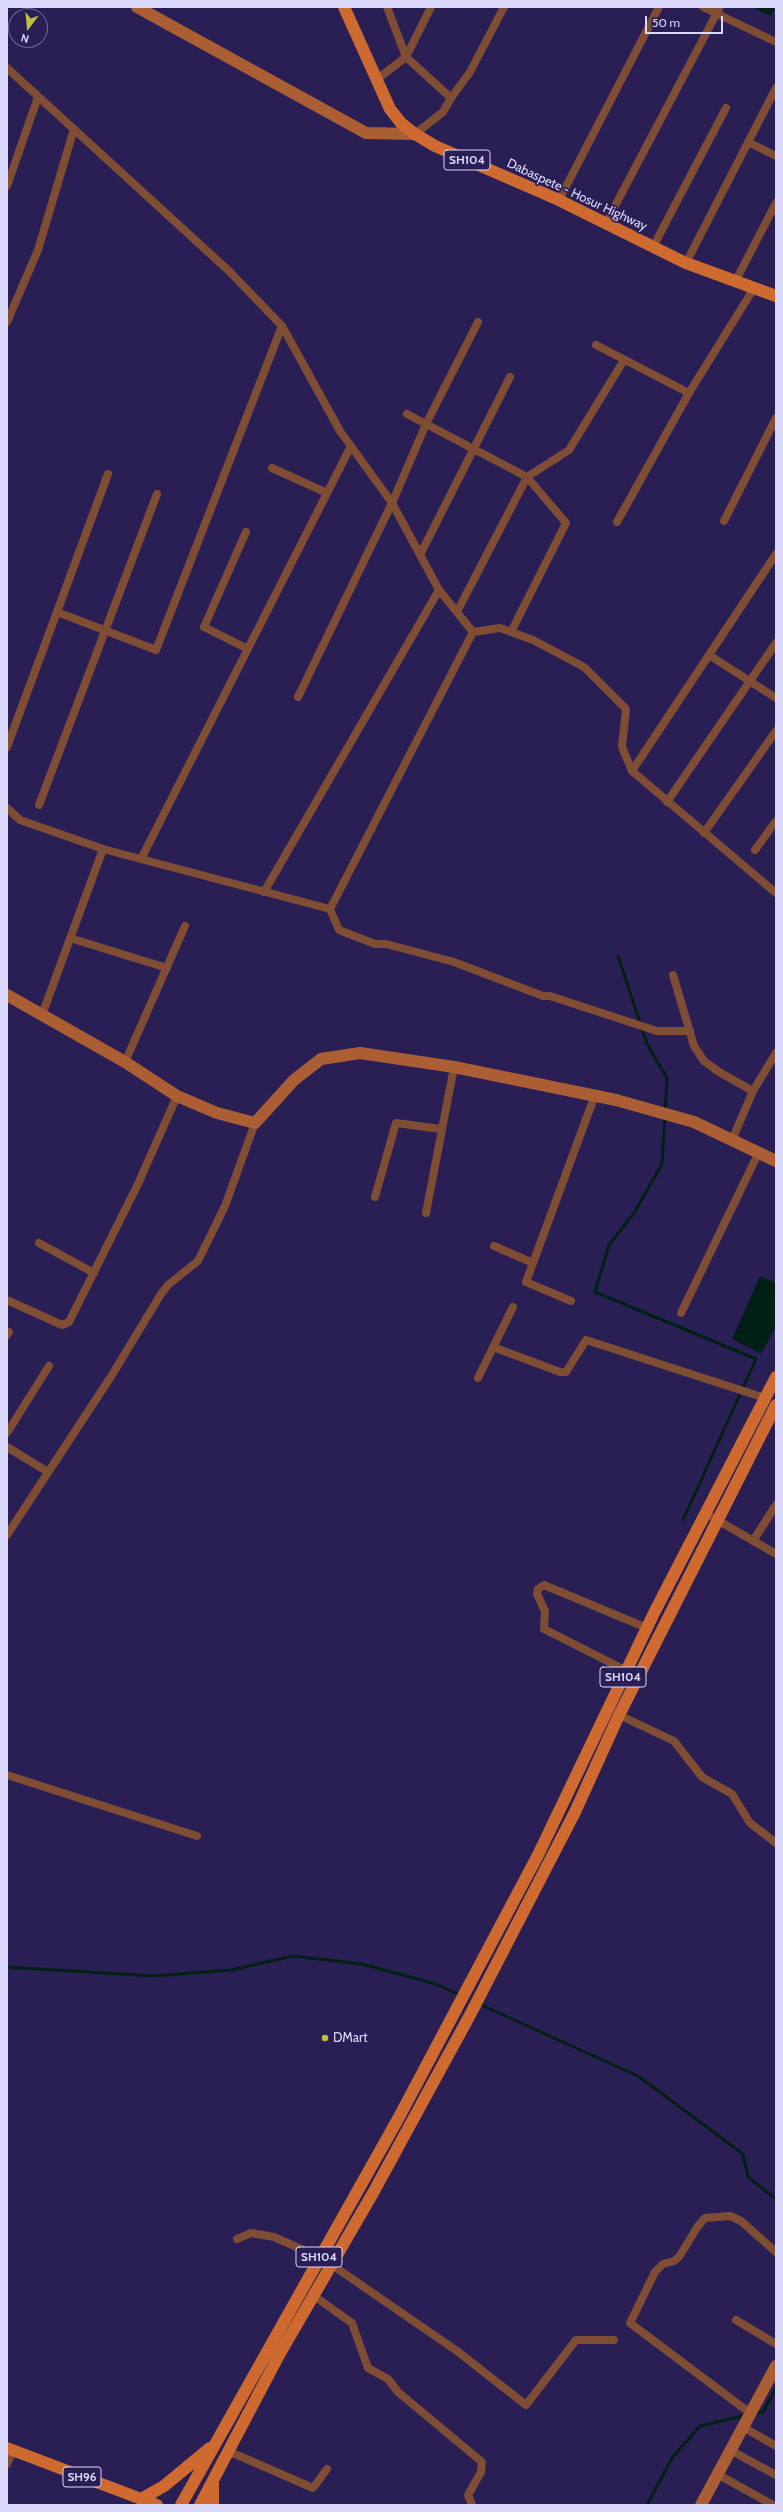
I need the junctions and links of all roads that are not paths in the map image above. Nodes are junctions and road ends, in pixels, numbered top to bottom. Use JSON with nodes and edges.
{"nodes":[{"id":1,"x":137,"y":7,"type":"edge"},
{"id":2,"x":344,"y":7,"type":"edge"},
{"id":3,"x":387,"y":7,"type":"edge"},
{"id":4,"x":431,"y":7,"type":"edge"},
{"id":5,"x":504,"y":7,"type":"edge"},
{"id":6,"x":659,"y":7,"type":"edge"},
{"id":7,"x":703,"y":7,"type":"edge"},
{"id":8,"x":718,"y":10,"type":"edge"},
{"id":9,"x":776,"y":42,"type":"edge"},
{"id":10,"x":406,"y":57,"type":"junction"},
{"id":11,"x":7,"y":68,"type":"edge"},
{"id":12,"x":376,"y":80,"type":"junction"},
{"id":13,"x":776,"y":88,"type":"edge"},
{"id":14,"x":38,"y":97,"type":"junction"},
{"id":15,"x":451,"y":98,"type":"junction"},
{"id":16,"x":726,"y":108,"type":"dead end"},
{"id":17,"x":74,"y":129,"type":"junction"},
{"id":18,"x":414,"y":134,"type":"junction"},
{"id":19,"x":748,"y":142,"type":"junction"},
{"id":20,"x":776,"y":156,"type":"edge"},
{"id":21,"x":7,"y":186,"type":"edge"},
{"id":22,"x":559,"y":200,"type":"junction"},
{"id":23,"x":776,"y":202,"type":"edge"},
{"id":24,"x":606,"y":223,"type":"junction"},
{"id":25,"x":653,"y":247,"type":"junction"},
{"id":26,"x":686,"y":263,"type":"junction"},
{"id":27,"x":735,"y":282,"type":"junction"},
{"id":28,"x":754,"y":288,"type":"junction"},
{"id":29,"x":776,"y":296,"type":"edge"},
{"id":30,"x":7,"y":322,"type":"edge"},
{"id":31,"x":478,"y":322,"type":"dead end"},
{"id":32,"x":282,"y":326,"type":"junction"},
{"id":33,"x":596,"y":345,"type":"dead end"},
{"id":34,"x":624,"y":360,"type":"junction"},
{"id":35,"x":510,"y":377,"type":"dead end"},
{"id":36,"x":689,"y":394,"type":"junction"},
{"id":37,"x":407,"y":414,"type":"dead end"},
{"id":38,"x":776,"y":418,"type":"edge"},
{"id":39,"x":426,"y":424,"type":"junction"},
{"id":40,"x":351,"y":446,"type":"junction"},
{"id":41,"x":473,"y":449,"type":"junction"},
{"id":42,"x":272,"y":468,"type":"dead end"},
{"id":43,"x":108,"y":474,"type":"dead end"},
{"id":44,"x":527,"y":477,"type":"junction"},
{"id":45,"x":327,"y":493,"type":"junction"},
{"id":46,"x":157,"y":494,"type":"dead end"},
{"id":47,"x":392,"y":502,"type":"junction"},
{"id":48,"x":724,"y":521,"type":"dead end"},
{"id":49,"x":618,"y":522,"type":"dead end"},
{"id":50,"x":246,"y":532,"type":"dead end"},
{"id":51,"x":421,"y":553,"type":"junction"},
{"id":52,"x":776,"y":554,"type":"edge"},
{"id":53,"x":439,"y":590,"type":"junction"},
{"id":54,"x":57,"y":612,"type":"junction"},
{"id":55,"x":457,"y":612,"type":"junction"},
{"id":56,"x":105,"y":630,"type":"junction"},
{"id":57,"x":473,"y":632,"type":"junction"},
{"id":58,"x":511,"y":632,"type":"junction"},
{"id":59,"x":776,"y":643,"type":"edge"},
{"id":60,"x":248,"y":649,"type":"junction"},
{"id":61,"x":709,"y":655,"type":"junction"},
{"id":62,"x":750,"y":681,"type":"junction"},
{"id":63,"x":298,"y":696,"type":"dead end"},
{"id":64,"x":776,"y":698,"type":"edge"},
{"id":65,"x":776,"y":731,"type":"edge"},
{"id":66,"x":7,"y":747,"type":"edge"},
{"id":67,"x":632,"y":771,"type":"junction"},
{"id":68,"x":667,"y":802,"type":"junction"},
{"id":69,"x":39,"y":805,"type":"dead end"},
{"id":70,"x":7,"y":808,"type":"edge"},
{"id":71,"x":776,"y":821,"type":"edge"},
{"id":72,"x":704,"y":833,"type":"junction"},
{"id":73,"x":103,"y":849,"type":"junction"},
{"id":74,"x":755,"y":850,"type":"dead end"},
{"id":75,"x":141,"y":859,"type":"junction"},
{"id":76,"x":264,"y":892,"type":"junction"},
{"id":77,"x":776,"y":893,"type":"edge"},
{"id":78,"x":330,"y":909,"type":"junction"},
{"id":79,"x":185,"y":926,"type":"dead end"},
{"id":80,"x":70,"y":938,"type":"junction"},
{"id":81,"x":167,"y":968,"type":"junction"},
{"id":82,"x":673,"y":975,"type":"dead end"},
{"id":83,"x":7,"y":995,"type":"edge"},
{"id":84,"x":42,"y":1015,"type":"junction"},
{"id":85,"x":690,"y":1031,"type":"junction"},
{"id":86,"x":776,"y":1053,"type":"edge"},
{"id":87,"x":125,"y":1062,"type":"junction"},
{"id":88,"x":454,"y":1067,"type":"junction"},
{"id":89,"x":753,"y":1091,"type":"junction"},
{"id":90,"x":595,"y":1095,"type":"junction"},
{"id":91,"x":177,"y":1096,"type":"junction"},
{"id":92,"x":255,"y":1123,"type":"junction"},
{"id":93,"x":442,"y":1129,"type":"junction"},
{"id":94,"x":732,"y":1140,"type":"junction"},
{"id":95,"x":759,"y":1152,"type":"junction"},
{"id":96,"x":776,"y":1161,"type":"edge"},
{"id":97,"x":375,"y":1197,"type":"dead end"},
{"id":98,"x":426,"y":1213,"type":"dead end"},
{"id":99,"x":39,"y":1243,"type":"dead end"},
{"id":100,"x":494,"y":1246,"type":"dead end"},
{"id":101,"x":534,"y":1263,"type":"junction"},
{"id":102,"x":94,"y":1273,"type":"junction"},
{"id":103,"x":9,"y":1301,"type":"dead end"},
{"id":104,"x":571,"y":1301,"type":"dead end"},
{"id":105,"x":513,"y":1307,"type":"dead end"},
{"id":106,"x":681,"y":1313,"type":"dead end"},
{"id":107,"x":493,"y":1347,"type":"junction"},
{"id":108,"x":49,"y":1366,"type":"dead end"},
{"id":109,"x":776,"y":1377,"type":"edge"},
{"id":110,"x":478,"y":1378,"type":"dead end"},
{"id":111,"x":765,"y":1398,"type":"junction"},
{"id":112,"x":776,"y":1405,"type":"edge"},
{"id":113,"x":7,"y":1433,"type":"edge"},
{"id":114,"x":7,"y":1447,"type":"edge"},
{"id":115,"x":48,"y":1472,"type":"junction"},
{"id":116,"x":776,"y":1505,"type":"edge"},
{"id":117,"x":705,"y":1513,"type":"junction"},
{"id":118,"x":719,"y":1522,"type":"junction"},
{"id":119,"x":7,"y":1535,"type":"edge"},
{"id":120,"x":753,"y":1541,"type":"junction"},
{"id":121,"x":776,"y":1554,"type":"edge"},
{"id":122,"x":647,"y":1628,"type":"junction"},
{"id":123,"x":626,"y":1671,"type":"junction"},
{"id":124,"x":619,"y":1714,"type":"junction"},
{"id":125,"x":7,"y":1775,"type":"edge"},
{"id":126,"x":197,"y":1836,"type":"dead end"},
{"id":127,"x":776,"y":1843,"type":"edge"},
{"id":128,"x":237,"y":2239,"type":"dead end"},
{"id":129,"x":776,"y":2252,"type":"edge"},
{"id":130,"x":319,"y":2257,"type":"junction"},
{"id":131,"x":332,"y":2265,"type":"junction"},
{"id":132,"x":314,"y":2296,"type":"junction"},
{"id":133,"x":736,"y":2320,"type":"dead end"},
{"id":134,"x":614,"y":2340,"type":"dead end"},
{"id":135,"x":776,"y":2344,"type":"edge"},
{"id":136,"x":776,"y":2366,"type":"edge"},
{"id":137,"x":747,"y":2419,"type":"junction"},
{"id":138,"x":776,"y":2446,"type":"edge"},
{"id":139,"x":212,"y":2447,"type":"junction"},
{"id":140,"x":10,"y":2449,"type":"edge"},
{"id":141,"x":730,"y":2450,"type":"junction"},
{"id":142,"x":228,"y":2452,"type":"junction"},
{"id":143,"x":7,"y":2464,"type":"edge"},
{"id":144,"x":327,"y":2469,"type":"dead end"},
{"id":145,"x":717,"y":2474,"type":"junction"},
{"id":146,"x":776,"y":2475,"type":"edge"},
{"id":147,"x":213,"y":2480,"type":"junction"},
{"id":148,"x":142,"y":2502,"type":"edge"},
{"id":149,"x":157,"y":2505,"type":"edge"},
{"id":150,"x":181,"y":2505,"type":"edge"},
{"id":151,"x":200,"y":2505,"type":"edge"},
{"id":152,"x":213,"y":2505,"type":"edge"},
{"id":153,"x":472,"y":2505,"type":"edge"},
{"id":154,"x":701,"y":2505,"type":"edge"},
{"id":155,"x":773,"y":2505,"type":"edge"}],
"edges":[{"from":1,"to":18,"type":"street"},
{"from":2,"to":12,"type":"main road","name":"Dabaspete - Hosur Highway","number":"SH104"},
{"from":3,"to":10,"type":"street"},
{"from":4,"to":10,"type":"street"},
{"from":5,"to":15,"type":"street"},
{"from":6,"to":22,"type":"street"},
{"from":7,"to":8,"type":"street"},
{"from":8,"to":9,"type":"street"},
{"from":8,"to":24,"type":"street"},
{"from":10,"to":12,"type":"street"},
{"from":10,"to":15,"type":"street"},
{"from":11,"to":14,"type":"street"},
{"from":12,"to":18,"type":"main road","name":"Dabaspete - Hosur Highway","number":"SH104"},
{"from":13,"to":19,"type":"street"},
{"from":14,"to":17,"type":"street"},
{"from":14,"to":21,"type":"street"},
{"from":15,"to":18,"type":"street"},
{"from":16,"to":25,"type":"street"},
{"from":17,"to":30,"type":"street"},
{"from":17,"to":32,"type":"street"},
{"from":18,"to":22,"type":"main road","name":"Dabaspete - Hosur Highway","number":"SH104"},
{"from":19,"to":20,"type":"street"},
{"from":19,"to":26,"type":"street"},
{"from":22,"to":24,"type":"main road","name":"Dabaspete - Hosur Highway","number":"SH104"},
{"from":23,"to":27,"type":"street"},
{"from":24,"to":25,"type":"main road","name":"Dabaspete - Hosur Highway","number":"SH104"},
{"from":25,"to":26,"type":"main road","name":"Dabaspete - Hosur Highway"},
{"from":26,"to":27,"type":"main road","name":"Dabaspete - Hosur Highway"},
{"from":27,"to":28,"type":"main road","name":"Dabaspete - Hosur Highway"},
{"from":28,"to":29,"type":"main road","name":"Dabaspete - Hosur Highway"},
{"from":28,"to":36,"type":"street"},
{"from":31,"to":39,"type":"street"},
{"from":32,"to":40,"type":"street"},
{"from":32,"to":56,"type":"street"},
{"from":33,"to":34,"type":"street"},
{"from":34,"to":36,"type":"street"},
{"from":34,"to":44,"type":"street"},
{"from":35,"to":41,"type":"street"},
{"from":36,"to":49,"type":"street"},
{"from":37,"to":39,"type":"street"},
{"from":38,"to":48,"type":"street"},
{"from":39,"to":41,"type":"street"},
{"from":39,"to":47,"type":"street"},
{"from":40,"to":45,"type":"street"},
{"from":40,"to":47,"type":"street"},
{"from":41,"to":44,"type":"street"},
{"from":41,"to":51,"type":"street"},
{"from":42,"to":45,"type":"street"},
{"from":43,"to":54,"type":"street"},
{"from":44,"to":55,"type":"street"},
{"from":44,"to":58,"type":"street"},
{"from":45,"to":60,"type":"street"},
{"from":46,"to":56,"type":"street"},
{"from":47,"to":51,"type":"street"},
{"from":47,"to":63,"type":"street"},
{"from":50,"to":60,"type":"street"},
{"from":51,"to":53,"type":"street"},
{"from":52,"to":61,"type":"street"},
{"from":53,"to":55,"type":"street"},
{"from":53,"to":76,"type":"street"},
{"from":54,"to":56,"type":"street"},
{"from":54,"to":66,"type":"street"},
{"from":55,"to":57,"type":"street"},
{"from":56,"to":69,"type":"street"},
{"from":57,"to":58,"type":"street"},
{"from":57,"to":78,"type":"street"},
{"from":58,"to":67,"type":"street"},
{"from":59,"to":62,"type":"street"},
{"from":60,"to":75,"type":"street"},
{"from":61,"to":62,"type":"street"},
{"from":61,"to":67,"type":"street"},
{"from":62,"to":64,"type":"street"},
{"from":62,"to":68,"type":"street"},
{"from":65,"to":72,"type":"street"},
{"from":67,"to":68,"type":"street"},
{"from":68,"to":72,"type":"street"},
{"from":70,"to":73,"type":"street"},
{"from":71,"to":74,"type":"street"},
{"from":72,"to":77,"type":"street"},
{"from":73,"to":75,"type":"street"},
{"from":73,"to":80,"type":"street"},
{"from":75,"to":76,"type":"street"},
{"from":76,"to":78,"type":"street"},
{"from":78,"to":85,"type":"street"},
{"from":79,"to":81,"type":"street"},
{"from":80,"to":81,"type":"street"},
{"from":80,"to":84,"type":"street"},
{"from":81,"to":87,"type":"street"},
{"from":82,"to":85,"type":"street"},
{"from":83,"to":84,"type":"street"},
{"from":84,"to":87,"type":"street"},
{"from":85,"to":89,"type":"street"},
{"from":86,"to":89,"type":"street"},
{"from":87,"to":91,"type":"street"},
{"from":88,"to":90,"type":"street"},
{"from":88,"to":92,"type":"street"},
{"from":88,"to":93,"type":"street"},
{"from":89,"to":94,"type":"street"},
{"from":90,"to":94,"type":"street"},
{"from":90,"to":101,"type":"street"},
{"from":91,"to":92,"type":"street"},
{"from":91,"to":102,"type":"street"},
{"from":92,"to":115,"type":"street"},
{"from":93,"to":97,"type":"street"},
{"from":93,"to":98,"type":"street"},
{"from":94,"to":95,"type":"street"},
{"from":95,"to":96,"type":"street"},
{"from":95,"to":106,"type":"street"},
{"from":99,"to":102,"type":"street"},
{"from":100,"to":101,"type":"street"},
{"from":101,"to":104,"type":"street"},
{"from":102,"to":103,"type":"street"},
{"from":105,"to":107,"type":"street"},
{"from":107,"to":110,"type":"street"},
{"from":107,"to":111,"type":"street"},
{"from":108,"to":113,"type":"street"},
{"from":109,"to":111,"type":"main road","number":"SH104"},
{"from":111,"to":117,"type":"main road","number":"SH104"},
{"from":112,"to":118,"type":"main road","number":"SH104"},
{"from":114,"to":115,"type":"street"},
{"from":115,"to":119,"type":"street"},
{"from":116,"to":120,"type":"street"},
{"from":117,"to":118,"type":"street"},
{"from":117,"to":122,"type":"main road","number":"SH104"},
{"from":118,"to":120,"type":"street"},
{"from":118,"to":124,"type":"main road","number":"SH104"},
{"from":120,"to":121,"type":"street"},
{"from":122,"to":123,"type":"main road","number":"SH104"},
{"from":122,"to":123,"type":"street"},
{"from":123,"to":130,"type":"main road","number":"SH104"},
{"from":124,"to":127,"type":"street"},
{"from":124,"to":131,"type":"main road","number":"SH104"},
{"from":125,"to":126,"type":"street"},
{"from":128,"to":130,"type":"street"},
{"from":129,"to":137,"type":"street"},
{"from":130,"to":139,"type":"main road","number":"SH104"},
{"from":131,"to":132,"type":"main road","number":"SH104"},
{"from":131,"to":134,"type":"street"},
{"from":132,"to":142,"type":"main road","number":"SH104"},
{"from":132,"to":153,"type":"street"},
{"from":133,"to":135,"type":"street"},
{"from":136,"to":137,"type":"street"},
{"from":137,"to":138,"type":"street"},
{"from":137,"to":141,"type":"street"},
{"from":139,"to":148,"type":"main road"},
{"from":139,"to":150,"type":"main road","number":"SH104"},
{"from":140,"to":143,"type":"street"},
{"from":140,"to":148,"type":"main road","number":"SH96"},
{"from":141,"to":145,"type":"street"},
{"from":141,"to":146,"type":"street"},
{"from":142,"to":144,"type":"street"},
{"from":142,"to":147,"type":"main road","number":"SH104"},
{"from":145,"to":154,"type":"street"},
{"from":145,"to":155,"type":"street"},
{"from":147,"to":151,"type":"main road","number":"SH104"},
{"from":147,"to":152,"type":"main road"},
{"from":148,"to":149,"type":"main road","number":"SH96"}]}
